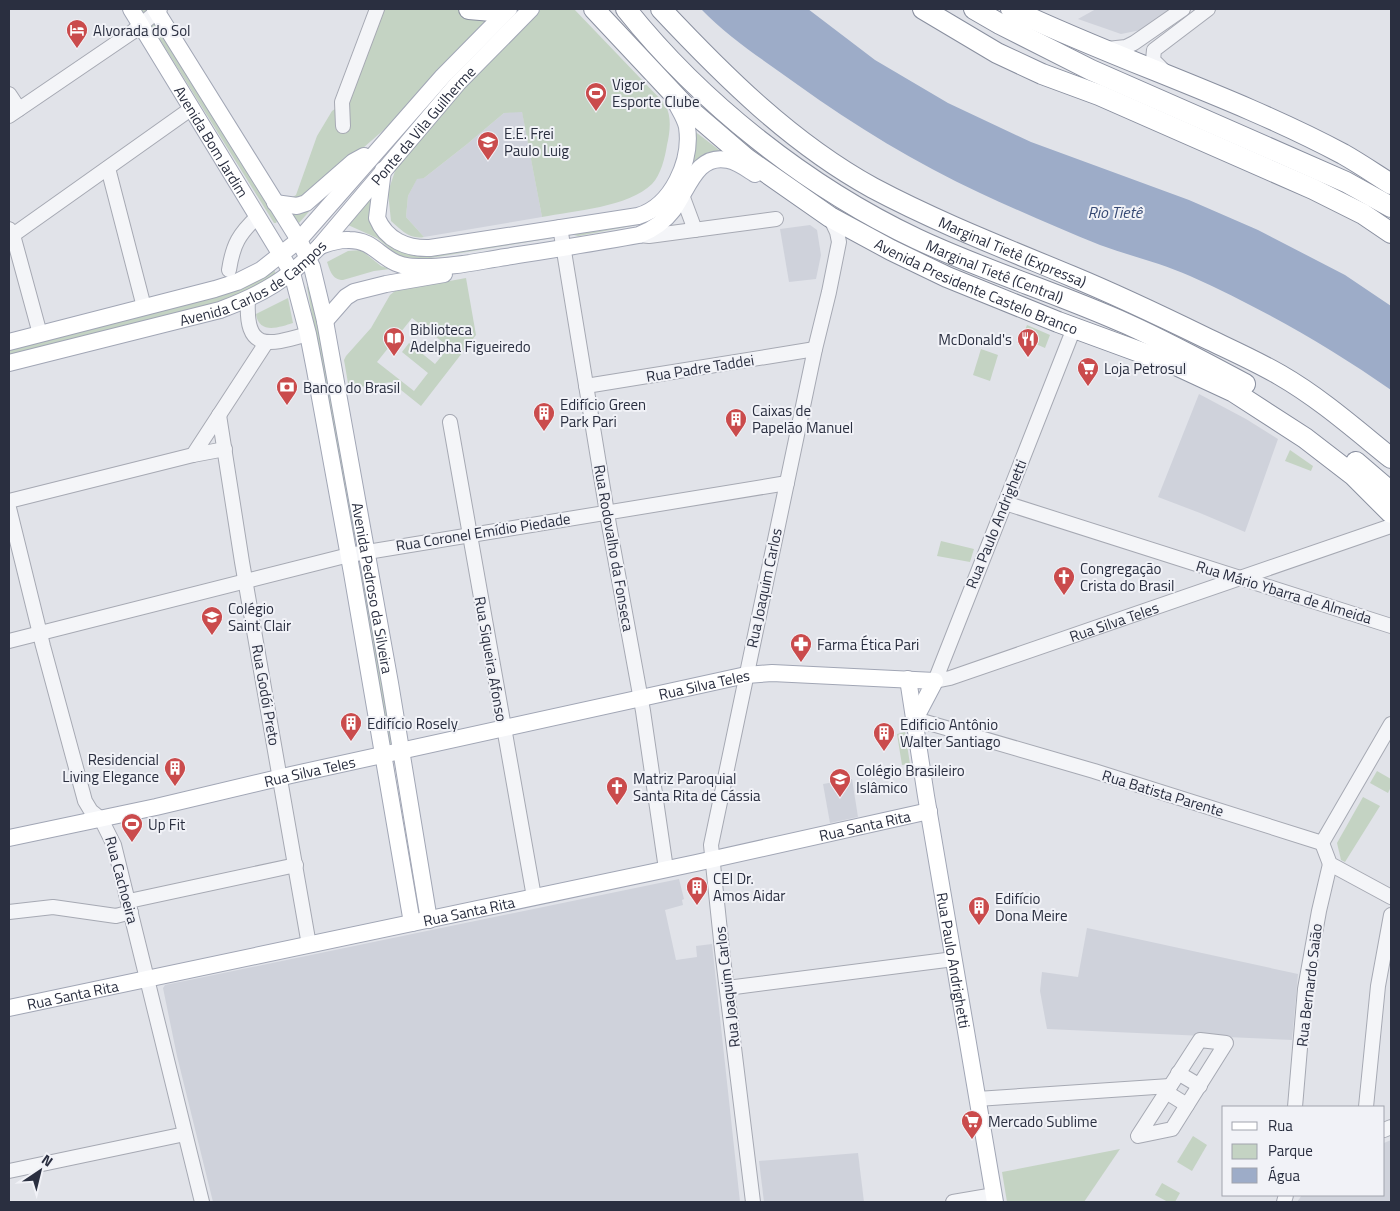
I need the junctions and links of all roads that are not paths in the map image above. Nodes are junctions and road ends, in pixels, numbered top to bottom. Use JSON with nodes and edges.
{"nodes":[{"id":1,"x":131,"y":9,"type":"edge"},
{"id":2,"x":377,"y":9,"type":"edge"},
{"id":3,"x":469,"y":9,"type":"edge"},
{"id":4,"x":501,"y":9,"type":"edge"},
{"id":5,"x":509,"y":9,"type":"edge"},
{"id":6,"x":531,"y":9,"type":"edge"},
{"id":7,"x":594,"y":9,"type":"edge"},
{"id":8,"x":626,"y":9,"type":"edge"},
{"id":9,"x":661,"y":9,"type":"edge"},
{"id":10,"x":923,"y":9,"type":"edge"},
{"id":11,"x":974,"y":9,"type":"edge"},
{"id":12,"x":1011,"y":9,"type":"edge"},
{"id":13,"x":1183,"y":9,"type":"edge"},
{"id":14,"x":157,"y":10,"type":"edge"},
{"id":15,"x":1205,"y":10,"type":"edge"},
{"id":16,"x":141,"y":25,"type":"junction"},
{"id":17,"x":1103,"y":50,"type":"junction"},
{"id":18,"x":1091,"y":70,"type":"junction"},
{"id":19,"x":1169,"y":75,"type":"junction"},
{"id":20,"x":671,"y":92,"type":"junction"},
{"id":21,"x":9,"y":94,"type":"edge"},
{"id":22,"x":192,"y":108,"type":"junction"},
{"id":23,"x":14,"y":113,"type":"edge"},
{"id":24,"x":344,"y":126,"type":"dead end"},
{"id":25,"x":377,"y":150,"type":"junction"},
{"id":26,"x":108,"y":168,"type":"junction"},
{"id":27,"x":383,"y":170,"type":"junction"},
{"id":28,"x":1391,"y":184,"type":"edge"},
{"id":29,"x":682,"y":196,"type":"junction"},
{"id":30,"x":804,"y":200,"type":"junction"},
{"id":31,"x":275,"y":203,"type":"junction"},
{"id":32,"x":1391,"y":207,"type":"edge"},
{"id":33,"x":258,"y":216,"type":"junction"},
{"id":34,"x":830,"y":216,"type":"junction"},
{"id":35,"x":776,"y":219,"type":"dead end"},
{"id":36,"x":560,"y":227,"type":"junction"},
{"id":37,"x":695,"y":230,"type":"junction"},
{"id":38,"x":11,"y":232,"type":"edge"},
{"id":39,"x":1391,"y":233,"type":"edge"},
{"id":40,"x":639,"y":235,"type":"junction"},
{"id":41,"x":299,"y":240,"type":"junction"},
{"id":42,"x":564,"y":248,"type":"junction"},
{"id":43,"x":314,"y":252,"type":"junction"},
{"id":44,"x":282,"y":254,"type":"junction"},
{"id":45,"x":458,"y":264,"type":"junction"},
{"id":46,"x":979,"y":266,"type":"junction"},
{"id":47,"x":229,"y":270,"type":"dead end"},
{"id":48,"x":292,"y":273,"type":"junction"},
{"id":49,"x":248,"y":300,"type":"junction"},
{"id":50,"x":1134,"y":303,"type":"junction"},
{"id":51,"x":144,"y":307,"type":"junction"},
{"id":52,"x":325,"y":321,"type":"junction"},
{"id":53,"x":1074,"y":328,"type":"junction"},
{"id":54,"x":40,"y":334,"type":"junction"},
{"id":55,"x":308,"y":334,"type":"junction"},
{"id":56,"x":9,"y":342,"type":"edge"},
{"id":57,"x":266,"y":343,"type":"junction"},
{"id":58,"x":815,"y":349,"type":"junction"},
{"id":59,"x":9,"y":363,"type":"edge"},
{"id":60,"x":1178,"y":366,"type":"junction"},
{"id":61,"x":586,"y":386,"type":"junction"},
{"id":62,"x":219,"y":415,"type":"junction"},
{"id":63,"x":450,"y":422,"type":"dead end"},
{"id":64,"x":225,"y":448,"type":"junction"},
{"id":65,"x":193,"y":455,"type":"junction"},
{"id":66,"x":1391,"y":458,"type":"edge"},
{"id":67,"x":1391,"y":477,"type":"edge"},
{"id":68,"x":787,"y":483,"type":"junction"},
{"id":69,"x":1391,"y":492,"type":"edge"},
{"id":70,"x":9,"y":501,"type":"edge"},
{"id":71,"x":1005,"y":503,"type":"junction"},
{"id":72,"x":9,"y":508,"type":"edge"},
{"id":73,"x":607,"y":512,"type":"junction"},
{"id":74,"x":1391,"y":513,"type":"edge"},
{"id":75,"x":1391,"y":526,"type":"edge"},
{"id":76,"x":469,"y":535,"type":"junction"},
{"id":77,"x":366,"y":552,"type":"junction"},
{"id":78,"x":349,"y":555,"type":"junction"},
{"id":79,"x":1239,"y":579,"type":"junction"},
{"id":80,"x":246,"y":581,"type":"junction"},
{"id":81,"x":1391,"y":626,"type":"edge"},
{"id":82,"x":40,"y":633,"type":"junction"},
{"id":83,"x":9,"y":641,"type":"edge"},
{"id":84,"x":746,"y":675,"type":"junction"},
{"id":85,"x":908,"y":679,"type":"junction"},
{"id":86,"x":935,"y":681,"type":"junction"},
{"id":87,"x":640,"y":699,"type":"junction"},
{"id":88,"x":915,"y":719,"type":"junction"},
{"id":89,"x":1391,"y":724,"type":"edge"},
{"id":90,"x":504,"y":728,"type":"junction"},
{"id":91,"x":401,"y":751,"type":"junction"},
{"id":92,"x":383,"y":755,"type":"junction"},
{"id":93,"x":280,"y":778,"type":"junction"},
{"id":94,"x":929,"y":811,"type":"junction"},
{"id":95,"x":101,"y":818,"type":"junction"},
{"id":96,"x":9,"y":838,"type":"edge"},
{"id":97,"x":1322,"y":843,"type":"junction"},
{"id":98,"x":712,"y":860,"type":"junction"},
{"id":99,"x":1330,"y":864,"type":"junction"},
{"id":100,"x":296,"y":865,"type":"junction"},
{"id":101,"x":666,"y":869,"type":"junction"},
{"id":102,"x":534,"y":897,"type":"junction"},
{"id":103,"x":1391,"y":897,"type":"edge"},
{"id":104,"x":130,"y":907,"type":"junction"},
{"id":105,"x":9,"y":912,"type":"edge"},
{"id":106,"x":1391,"y":915,"type":"edge"},
{"id":107,"x":429,"y":920,"type":"junction"},
{"id":108,"x":412,"y":923,"type":"junction"},
{"id":109,"x":309,"y":945,"type":"junction"},
{"id":110,"x":954,"y":958,"type":"junction"},
{"id":111,"x":147,"y":979,"type":"junction"},
{"id":112,"x":727,"y":988,"type":"junction"},
{"id":113,"x":9,"y":1008,"type":"edge"},
{"id":114,"x":1178,"y":1073,"type":"junction"},
{"id":115,"x":1200,"y":1086,"type":"junction"},
{"id":116,"x":1168,"y":1089,"type":"junction"},
{"id":117,"x":978,"y":1099,"type":"junction"},
{"id":118,"x":1188,"y":1105,"type":"junction"},
{"id":119,"x":1295,"y":1106,"type":"edge"},
{"id":120,"x":1366,"y":1106,"type":"edge"},
{"id":121,"x":186,"y":1134,"type":"junction"},
{"id":122,"x":9,"y":1171,"type":"edge"},
{"id":123,"x":994,"y":1199,"type":"edge"},
{"id":124,"x":202,"y":1202,"type":"edge"},
{"id":125,"x":753,"y":1202,"type":"edge"},
{"id":126,"x":954,"y":1202,"type":"edge"}],
"edges":[{"from":1,"to":16,"type":"main road","name":"Avenida Bom Jardim"},
{"from":2,"to":24,"type":"street"},
{"from":3,"to":4,"type":"highway"},
{"from":5,"to":25,"type":"main road","name":"Ponte da Vila Guilherme"},
{"from":6,"to":27,"type":"main road","name":"Ponte da Vila Guilherme"},
{"from":7,"to":20,"type":"highway","name":"Avenida Presidente Castelo Branco"},
{"from":8,"to":46,"type":"highway","name":"Marginal Tietê (Central)"},
{"from":9,"to":50,"type":"highway","name":"Marginal Tietê (Expressa)"},
{"from":10,"to":39,"type":"highway"},
{"from":11,"to":18,"type":"highway"},
{"from":12,"to":17,"type":"highway"},
{"from":13,"to":17,"type":"street"},
{"from":14,"to":16,"type":"street"},
{"from":14,"to":31,"type":"main road","name":"Avenida Bom Jardim"},
{"from":15,"to":19,"type":"street"},
{"from":16,"to":22,"type":"main road","name":"Avenida Bom Jardim"},
{"from":16,"to":23,"type":"street"},
{"from":17,"to":19,"type":"highway"},
{"from":18,"to":28,"type":"highway"},
{"from":18,"to":32,"type":"highway"},
{"from":19,"to":28,"type":"highway"},
{"from":20,"to":30,"type":"highway","name":"Avenida Presidente Castelo Branco"},
{"from":20,"to":36,"type":"main road"},
{"from":21,"to":23,"type":"street"},
{"from":22,"to":26,"type":"street"},
{"from":22,"to":33,"type":"main road","name":"Avenida Bom Jardim"},
{"from":25,"to":31,"type":"main road"},
{"from":25,"to":41,"type":"main road","name":"Ponte da Vila Guilherme"},
{"from":26,"to":38,"type":"street"},
{"from":26,"to":51,"type":"street"},
{"from":27,"to":36,"type":"main road"},
{"from":27,"to":43,"type":"main road","name":"Ponte da Vila Guilherme"},
{"from":29,"to":30,"type":"main road","name":"Avenida Carlos de Campos"},
{"from":29,"to":37,"type":"street"},
{"from":29,"to":40,"type":"main road","name":"Avenida Carlos de Campos"},
{"from":30,"to":34,"type":"highway","name":"Avenida Presidente Castelo Branco"},
{"from":31,"to":41,"type":"main road","name":"Avenida Bom Jardim"},
{"from":33,"to":44,"type":"main road","name":"Avenida Bom Jardim"},
{"from":33,"to":47,"type":"street"},
{"from":34,"to":53,"type":"highway","name":"Avenida Presidente Castelo Branco"},
{"from":34,"to":58,"type":"street","name":"Rua Joaquim Carlos"},
{"from":35,"to":37,"type":"street","name":"Avenida Carlos de Campos"},
{"from":36,"to":42,"type":"street","name":"Rua Rodovalho da Fonseca"},
{"from":37,"to":40,"type":"street","name":"Avenida Carlos de Campos"},
{"from":38,"to":54,"type":"street"},
{"from":40,"to":42,"type":"main road","name":"Avenida Carlos de Campos"},
{"from":41,"to":43,"type":"main road","name":"Avenida Bom Jardim"},
{"from":41,"to":44,"type":"main road","name":"Avenida Carlos de Campos"},
{"from":42,"to":45,"type":"main road","name":"Avenida Carlos de Campos"},
{"from":42,"to":61,"type":"street","name":"Rua Rodovalho da Fonseca"},
{"from":43,"to":45,"type":"main road","name":"Avenida Carlos de Campos"},
{"from":43,"to":48,"type":"main road","name":"Avenida Carlos de Campos"},
{"from":43,"to":52,"type":"main road","name":"Avenida Pedroso da Silveira"},
{"from":44,"to":48,"type":"main road","name":"Avenida Bom Jardim"},
{"from":44,"to":51,"type":"main road","name":"Avenida Carlos de Campos"},
{"from":45,"to":52,"type":"main road"},
{"from":46,"to":60,"type":"highway"},
{"from":46,"to":69,"type":"highway","name":"Marginal Tietê (Central)"},
{"from":48,"to":49,"type":"main road","name":"Avenida Carlos de Campos"},
{"from":48,"to":55,"type":"main road","name":"Avenida Pedroso da Silveira"},
{"from":49,"to":57,"type":"street"},
{"from":49,"to":59,"type":"main road","name":"Avenida Carlos de Campos"},
{"from":50,"to":66,"type":"highway","name":"Marginal Tietê (Expressa)"},
{"from":50,"to":67,"type":"highway"},
{"from":51,"to":54,"type":"main road","name":"Avenida Carlos de Campos"},
{"from":52,"to":77,"type":"main road","name":"Avenida Pedroso da Silveira"},
{"from":53,"to":60,"type":"highway","name":"Avenida Presidente Castelo Branco"},
{"from":53,"to":71,"type":"street","name":"Rua Paulo Andrighetti"},
{"from":54,"to":56,"type":"main road","name":"Avenida Carlos de Campos"},
{"from":55,"to":57,"type":"street"},
{"from":55,"to":78,"type":"main road","name":"Avenida Pedroso da Silveira"},
{"from":57,"to":62,"type":"street"},
{"from":58,"to":61,"type":"street","name":"Rua Padre Taddei"},
{"from":58,"to":68,"type":"street","name":"Rua Joaquim Carlos"},
{"from":60,"to":74,"type":"highway","name":"Avenida Presidente Castelo Branco"},
{"from":61,"to":73,"type":"street","name":"Rua Rodovalho da Fonseca"},
{"from":62,"to":64,"type":"street","name":"Rua Godói Preto"},
{"from":62,"to":65,"type":"street"},
{"from":63,"to":76,"type":"street","name":"Rua Siqueira Afonso"},
{"from":64,"to":65,"type":"street"},
{"from":64,"to":80,"type":"street","name":"Rua Godói Preto"},
{"from":65,"to":70,"type":"street"},
{"from":68,"to":73,"type":"street","name":"Rua Coronel Emídio Piedade"},
{"from":68,"to":84,"type":"street","name":"Rua Joaquim Carlos"},
{"from":71,"to":79,"type":"street","name":"Rua Mário Ybarra de Almeida"},
{"from":71,"to":86,"type":"street","name":"Rua Paulo Andrighetti"},
{"from":72,"to":82,"type":"street","name":"Rua Cachoeira"},
{"from":73,"to":76,"type":"street","name":"Rua Coronel Emídio Piedade"},
{"from":73,"to":87,"type":"street","name":"Rua Rodovalho da Fonseca"},
{"from":75,"to":79,"type":"street","name":"Rua Silva Teles"},
{"from":76,"to":77,"type":"street","name":"Rua Coronel Emídio Piedade"},
{"from":76,"to":90,"type":"street","name":"Rua Siqueira Afonso"},
{"from":77,"to":78,"type":"street","name":"Rua Coronel Emídio Piedade"},
{"from":77,"to":91,"type":"main road","name":"Avenida Pedroso da Silveira"},
{"from":78,"to":80,"type":"street","name":"Rua Coronel Emídio Piedade"},
{"from":78,"to":92,"type":"main road","name":"Avenida Pedroso da Silveira"},
{"from":79,"to":81,"type":"street","name":"Rua Mário Ybarra de Almeida"},
{"from":79,"to":86,"type":"street","name":"Rua Silva Teles"},
{"from":80,"to":82,"type":"street","name":"Rua Coronel Emídio Piedade"},
{"from":80,"to":93,"type":"street","name":"Rua Godói Preto"},
{"from":82,"to":83,"type":"street","name":"Rua Coronel Emídio Piedade"},
{"from":82,"to":95,"type":"street","name":"Rua Cachoeira"},
{"from":84,"to":85,"type":"main road","name":"Rua Silva Teles"},
{"from":84,"to":87,"type":"main road","name":"Rua Silva Teles"},
{"from":84,"to":98,"type":"street","name":"Rua Joaquim Carlos"},
{"from":85,"to":86,"type":"main road","name":"Rua Silva Teles"},
{"from":85,"to":88,"type":"main road","name":"Rua Paulo Andrighetti"},
{"from":86,"to":88,"type":"main road","name":"Rua Paulo Andrighetti"},
{"from":87,"to":90,"type":"main road","name":"Rua Silva Teles"},
{"from":87,"to":101,"type":"street","name":"Rua Rodovalho da Fonseca"},
{"from":88,"to":94,"type":"main road","name":"Rua Paulo Andrighetti"},
{"from":88,"to":97,"type":"street","name":"Rua Batista Parente"},
{"from":89,"to":97,"type":"street"},
{"from":90,"to":91,"type":"main road","name":"Rua Silva Teles"},
{"from":90,"to":102,"type":"street","name":"Rua Siqueira Afonso"},
{"from":91,"to":92,"type":"main road","name":"Rua Silva Teles"},
{"from":91,"to":107,"type":"main road","name":"Avenida Pedroso da Silveira"},
{"from":92,"to":93,"type":"main road","name":"Rua Silva Teles"},
{"from":92,"to":108,"type":"main road","name":"Avenida Pedroso da Silveira"},
{"from":93,"to":95,"type":"main road","name":"Rua Silva Teles"},
{"from":93,"to":100,"type":"street","name":"Rua Godói Preto"},
{"from":94,"to":98,"type":"main road","name":"Rua Santa Rita"},
{"from":94,"to":110,"type":"main road","name":"Rua Paulo Andrighetti"},
{"from":95,"to":96,"type":"main road","name":"Rua Silva Teles"},
{"from":95,"to":104,"type":"street","name":"Rua Cachoeira"},
{"from":97,"to":99,"type":"street"},
{"from":98,"to":101,"type":"main road","name":"Rua Santa Rita"},
{"from":98,"to":112,"type":"street","name":"Rua Joaquim Carlos"},
{"from":99,"to":103,"type":"street"},
{"from":99,"to":119,"type":"street","name":"Rua Bernardo Saião"},
{"from":100,"to":104,"type":"street"},
{"from":100,"to":109,"type":"street","name":"Rua Godói Preto"},
{"from":101,"to":102,"type":"main road","name":"Rua Santa Rita"},
{"from":102,"to":107,"type":"main road","name":"Rua Santa Rita"},
{"from":104,"to":105,"type":"street"},
{"from":104,"to":111,"type":"street","name":"Rua Cachoeira"},
{"from":106,"to":120,"type":"street"},
{"from":107,"to":108,"type":"main road","name":"Rua Santa Rita"},
{"from":108,"to":109,"type":"main road","name":"Rua Santa Rita"},
{"from":109,"to":111,"type":"main road","name":"Rua Santa Rita"},
{"from":110,"to":112,"type":"street"},
{"from":110,"to":117,"type":"main road","name":"Rua Paulo Andrighetti"},
{"from":111,"to":113,"type":"main road","name":"Rua Santa Rita"},
{"from":111,"to":121,"type":"street","name":"Rua Cachoeira"},
{"from":112,"to":125,"type":"street","name":"Rua Joaquim Carlos"},
{"from":114,"to":115,"type":"street"},
{"from":114,"to":115,"type":"street"},
{"from":114,"to":116,"type":"street"},
{"from":115,"to":118,"type":"street"},
{"from":116,"to":117,"type":"street"},
{"from":116,"to":118,"type":"street"},
{"from":116,"to":118,"type":"street"},
{"from":117,"to":123,"type":"main road","name":"Rua Paulo Andrighetti"},
{"from":121,"to":122,"type":"street"},
{"from":121,"to":124,"type":"street","name":"Rua Cachoeira"},
{"from":123,"to":126,"type":"street"}]}
